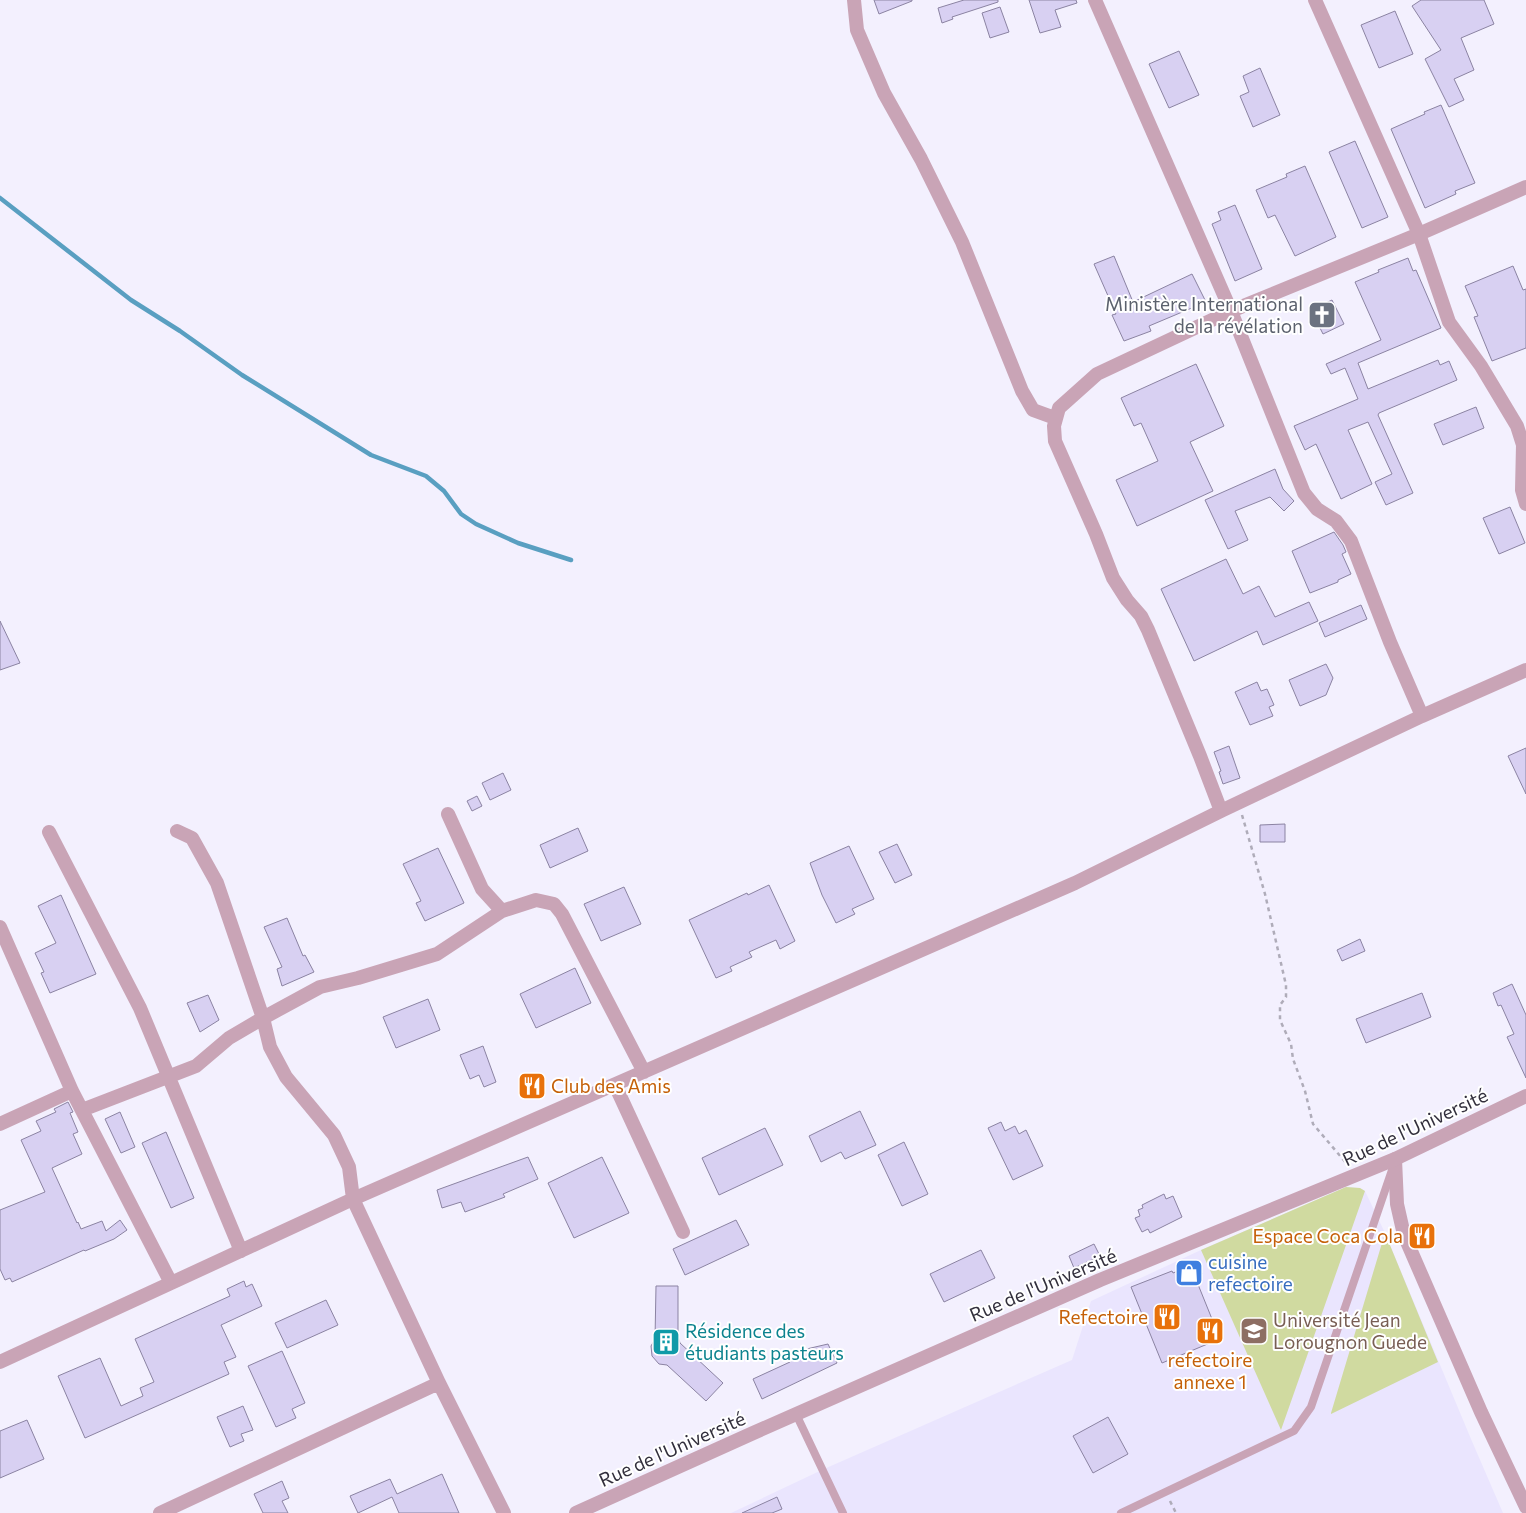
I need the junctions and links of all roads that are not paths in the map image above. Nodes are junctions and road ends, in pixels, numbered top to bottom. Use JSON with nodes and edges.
{"nodes":[{"id":1,"x":854,"y":0,"type":"edge"},
{"id":2,"x":1095,"y":0,"type":"edge"},
{"id":3,"x":1314,"y":0,"type":"edge"},
{"id":4,"x":1526,"y":187,"type":"edge"},
{"id":5,"x":1419,"y":234,"type":"junction"},
{"id":6,"x":1231,"y":311,"type":"junction"},
{"id":7,"x":1055,"y":418,"type":"junction"},
{"id":8,"x":1526,"y":504,"type":"edge"},
{"id":9,"x":1526,"y":670,"type":"edge"},
{"id":10,"x":1422,"y":716,"type":"junction"},
{"id":11,"x":1220,"y":811,"type":"junction"},
{"id":12,"x":448,"y":814,"type":"dead end"},
{"id":13,"x":178,"y":831,"type":"dead end"},
{"id":14,"x":49,"y":832,"type":"dead end"},
{"id":15,"x":502,"y":911,"type":"junction"},
{"id":16,"x":0,"y":927,"type":"edge"},
{"id":17,"x":263,"y":1018,"type":"junction"},
{"id":18,"x":644,"y":1072,"type":"junction"},
{"id":19,"x":169,"y":1077,"type":"junction"},
{"id":20,"x":615,"y":1085,"type":"junction"},
{"id":21,"x":72,"y":1092,"type":"junction"},
{"id":22,"x":1526,"y":1096,"type":"edge"},
{"id":23,"x":82,"y":1110,"type":"junction"},
{"id":24,"x":0,"y":1124,"type":"edge"},
{"id":25,"x":1396,"y":1159,"type":"junction"},
{"id":26,"x":353,"y":1199,"type":"junction"},
{"id":27,"x":683,"y":1232,"type":"dead end"},
{"id":28,"x":241,"y":1251,"type":"junction"},
{"id":29,"x":171,"y":1283,"type":"junction"},
{"id":30,"x":0,"y":1362,"type":"edge"},
{"id":31,"x":439,"y":1383,"type":"junction"},
{"id":32,"x":796,"y":1414,"type":"junction"},
{"id":33,"x":1526,"y":1507,"type":"edge"},
{"id":34,"x":160,"y":1513,"type":"edge"},
{"id":35,"x":504,"y":1513,"type":"edge"},
{"id":36,"x":576,"y":1513,"type":"edge"},
{"id":37,"x":843,"y":1513,"type":"edge"},
{"id":38,"x":1121,"y":1513,"type":"edge"}],
"edges":[{"from":1,"to":7,"type":"street"},
{"from":2,"to":6,"type":"street"},
{"from":3,"to":5,"type":"street"},
{"from":4,"to":5,"type":"street"},
{"from":5,"to":6,"type":"street"},
{"from":5,"to":8,"type":"street"},
{"from":6,"to":7,"type":"street"},
{"from":6,"to":10,"type":"street"},
{"from":7,"to":11,"type":"street"},
{"from":9,"to":10,"type":"street"},
{"from":10,"to":11,"type":"street"},
{"from":11,"to":18,"type":"street"},
{"from":12,"to":15,"type":"street"},
{"from":13,"to":17,"type":"street"},
{"from":14,"to":19,"type":"street"},
{"from":15,"to":17,"type":"street"},
{"from":15,"to":18,"type":"street"},
{"from":16,"to":21,"type":"street"},
{"from":17,"to":19,"type":"street"},
{"from":17,"to":26,"type":"street"},
{"from":18,"to":20,"type":"street"},
{"from":19,"to":23,"type":"street"},
{"from":19,"to":28,"type":"street"},
{"from":20,"to":26,"type":"street"},
{"from":20,"to":27,"type":"street"},
{"from":21,"to":23,"type":"street"},
{"from":21,"to":24,"type":"street"},
{"from":22,"to":25,"type":"street","name":"Rue de l'Université"},
{"from":23,"to":29,"type":"street"},
{"from":25,"to":32,"type":"street","name":"Rue de l'Université"},
{"from":25,"to":33,"type":"street"},
{"from":25,"to":38,"type":"lane"},
{"from":26,"to":28,"type":"street"},
{"from":26,"to":31,"type":"street"},
{"from":28,"to":29,"type":"street"},
{"from":29,"to":30,"type":"street"},
{"from":31,"to":34,"type":"street"},
{"from":31,"to":35,"type":"street"},
{"from":32,"to":36,"type":"street","name":"Rue de l'Université"},
{"from":32,"to":37,"type":"lane"}]}
